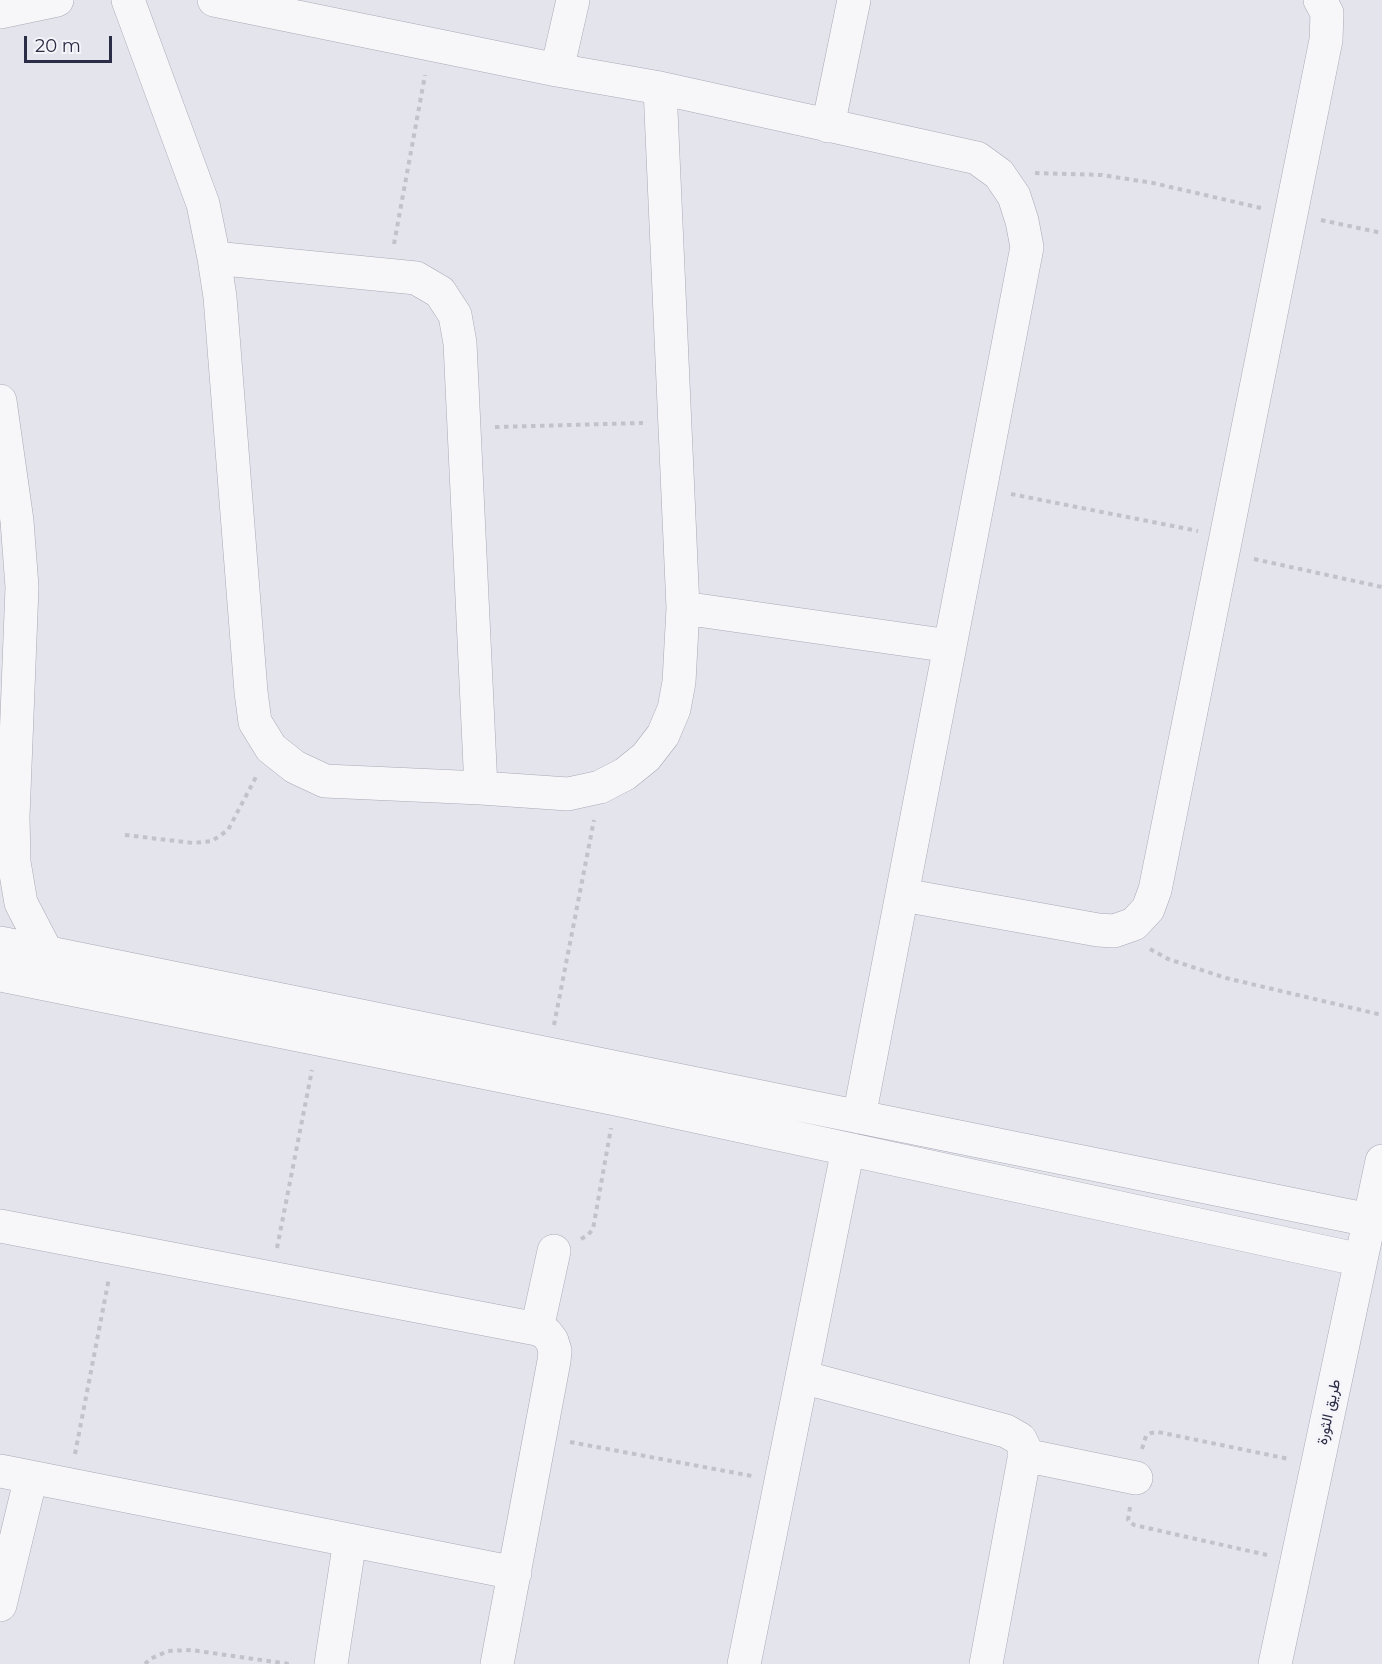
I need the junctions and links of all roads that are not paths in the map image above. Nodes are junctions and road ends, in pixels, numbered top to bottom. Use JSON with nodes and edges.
{"nodes":[{"id":1,"x":57,"y":0,"type":"edge"},
{"id":2,"x":128,"y":0,"type":"edge"},
{"id":3,"x":214,"y":0,"type":"edge"},
{"id":4,"x":573,"y":0,"type":"edge"},
{"id":5,"x":854,"y":0,"type":"edge"},
{"id":6,"x":1320,"y":0,"type":"edge"},
{"id":7,"x":0,"y":12,"type":"edge"},
{"id":8,"x":557,"y":70,"type":"junction"},
{"id":9,"x":660,"y":88,"type":"junction"},
{"id":10,"x":828,"y":126,"type":"junction"},
{"id":11,"x":214,"y":258,"type":"junction"},
{"id":12,"x":0,"y":401,"type":"edge"},
{"id":13,"x":682,"y":608,"type":"junction"},
{"id":14,"x":950,"y":646,"type":"junction"},
{"id":15,"x":481,"y":788,"type":"junction"},
{"id":16,"x":903,"y":895,"type":"junction"},
{"id":17,"x":0,"y":943,"type":"edge"},
{"id":18,"x":47,"y":952,"type":"junction"},
{"id":19,"x":0,"y":975,"type":"edge"},
{"id":20,"x":859,"y":1117,"type":"junction"},
{"id":21,"x":848,"y":1149,"type":"junction"},
{"id":22,"x":1382,"y":1161,"type":"edge"},
{"id":23,"x":1369,"y":1220,"type":"junction"},
{"id":24,"x":0,"y":1226,"type":"edge"},
{"id":25,"x":554,"y":1251,"type":"road end"},
{"id":26,"x":1361,"y":1260,"type":"junction"},
{"id":27,"x":537,"y":1329,"type":"junction"},
{"id":28,"x":802,"y":1377,"type":"junction"},
{"id":29,"x":1024,"y":1455,"type":"junction"},
{"id":30,"x":15,"y":1474,"type":"edge"},
{"id":31,"x":1136,"y":1478,"type":"road end"},
{"id":32,"x":350,"y":1540,"type":"junction"},
{"id":33,"x":515,"y":1573,"type":"junction"},
{"id":34,"x":0,"y":1605,"type":"edge"},
{"id":35,"x":331,"y":1664,"type":"edge"},
{"id":36,"x":497,"y":1664,"type":"edge"},
{"id":37,"x":744,"y":1664,"type":"edge"},
{"id":38,"x":986,"y":1664,"type":"edge"},
{"id":39,"x":1275,"y":1664,"type":"edge"}],
"edges":[{"from":1,"to":7,"type":"street"},
{"from":2,"to":11,"type":"street"},
{"from":3,"to":8,"type":"street"},
{"from":4,"to":8,"type":"street"},
{"from":5,"to":10,"type":"street"},
{"from":6,"to":16,"type":"street"},
{"from":8,"to":9,"type":"street"},
{"from":9,"to":10,"type":"street"},
{"from":9,"to":13,"type":"street"},
{"from":10,"to":14,"type":"street"},
{"from":11,"to":15,"type":"street"},
{"from":11,"to":15,"type":"street"},
{"from":12,"to":18,"type":"street"},
{"from":13,"to":14,"type":"street"},
{"from":13,"to":15,"type":"street"},
{"from":14,"to":16,"type":"street"},
{"from":16,"to":20,"type":"street"},
{"from":17,"to":18,"type":"street"},
{"from":18,"to":20,"type":"street"},
{"from":19,"to":21,"type":"street"},
{"from":20,"to":23,"type":"street"},
{"from":21,"to":26,"type":"street"},
{"from":21,"to":28,"type":"street"},
{"from":22,"to":23,"type":"street","name":"طريق الثورة"},
{"from":23,"to":26,"type":"street","name":"طريق الثورة"},
{"from":24,"to":27,"type":"street"},
{"from":25,"to":27,"type":"street"},
{"from":26,"to":39,"type":"street","name":"طريق الثورة"},
{"from":27,"to":33,"type":"street"},
{"from":28,"to":29,"type":"street"},
{"from":28,"to":37,"type":"street"},
{"from":29,"to":31,"type":"street"},
{"from":29,"to":38,"type":"street"},
{"from":30,"to":32,"type":"street"},
{"from":30,"to":34,"type":"street"},
{"from":32,"to":33,"type":"street"},
{"from":32,"to":35,"type":"street"},
{"from":33,"to":36,"type":"street"}]}
